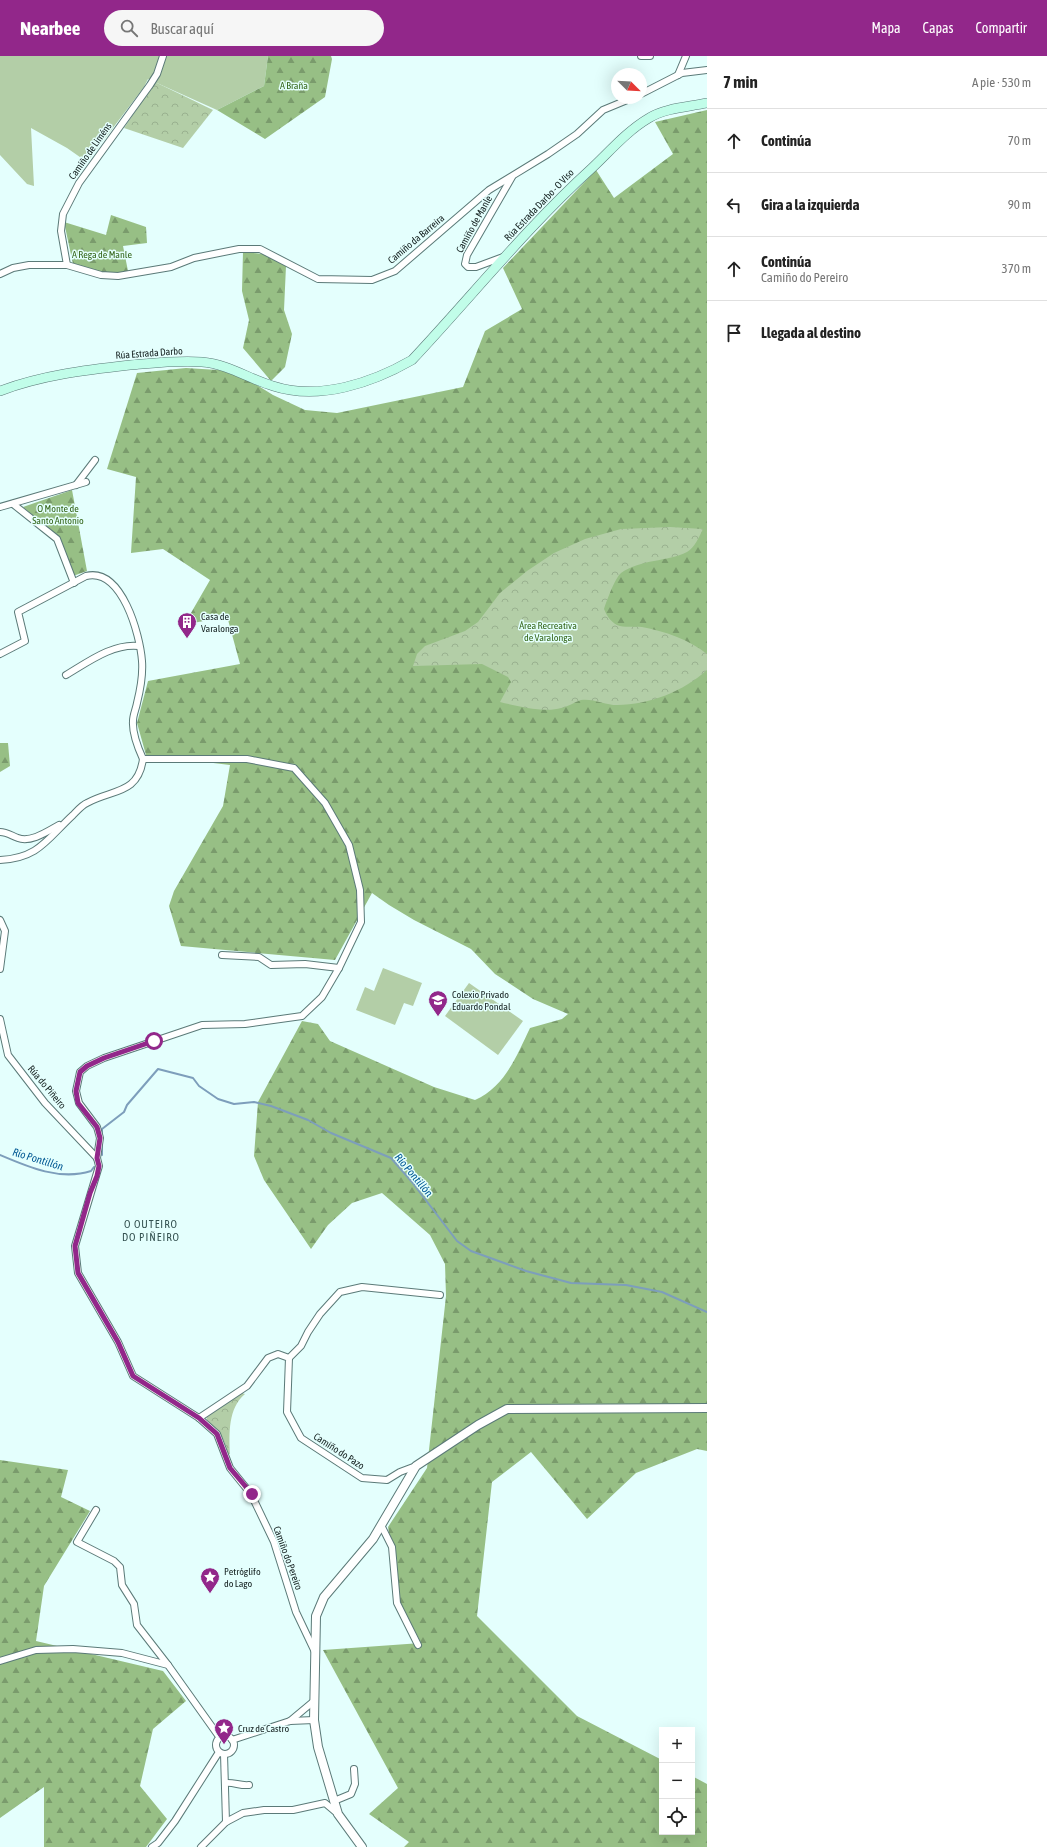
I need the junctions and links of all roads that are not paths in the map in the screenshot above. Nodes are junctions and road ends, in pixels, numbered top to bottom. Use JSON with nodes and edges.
{"nodes":[{"id":1,"x":163,"y":56,"type":"edge"},
{"id":2,"x":641,"y":56,"type":"edge"},
{"id":3,"x":650,"y":56,"type":"edge"},
{"id":4,"x":686,"y":56,"type":"edge"},
{"id":5,"x":707,"y":70,"type":"edge"},
{"id":6,"x":678,"y":75,"type":"junction"},
{"id":7,"x":647,"y":91,"type":"edge"},
{"id":8,"x":707,"y":103,"type":"edge"},
{"id":9,"x":618,"y":104,"type":"edge"},
{"id":10,"x":512,"y":176,"type":"junction"},
{"id":11,"x":506,"y":256,"type":"junction"},
{"id":12,"x":67,"y":265,"type":"junction"},
{"id":13,"x":0,"y":274,"type":"edge"},
{"id":14,"x":412,"y":360,"type":"joint"},
{"id":15,"x":0,"y":391,"type":"edge"},
{"id":16,"x":95,"y":460,"type":"dead end"},
{"id":17,"x":86,"y":482,"type":"dead end"},
{"id":18,"x":76,"y":485,"type":"junction"},
{"id":19,"x":13,"y":504,"type":"junction"},
{"id":20,"x":0,"y":507,"type":"edge"},
{"id":21,"x":74,"y":583,"type":"junction"},
{"id":22,"x":139,"y":646,"type":"junction"},
{"id":23,"x":0,"y":654,"type":"edge"},
{"id":24,"x":66,"y":675,"type":"dead end"},
{"id":25,"x":143,"y":759,"type":"junction"},
{"id":26,"x":66,"y":821,"type":"junction"},
{"id":27,"x":0,"y":832,"type":"edge"},
{"id":28,"x":0,"y":860,"type":"edge"},
{"id":29,"x":0,"y":920,"type":"edge"},
{"id":30,"x":2,"y":941,"type":"edge"},
{"id":31,"x":222,"y":955,"type":"dead end"},
{"id":32,"x":339,"y":968,"type":"junction"},
{"id":33,"x":0,"y":969,"type":"edge"},
{"id":34,"x":0,"y":1019,"type":"edge"},
{"id":35,"x":97,"y":1158,"type":"junction"},
{"id":36,"x":440,"y":1295,"type":"dead end"},
{"id":37,"x":289,"y":1358,"type":"junction"},
{"id":38,"x":707,"y":1408,"type":"edge"},
{"id":39,"x":199,"y":1418,"type":"junction"},
{"id":40,"x":416,"y":1466,"type":"junction"},
{"id":41,"x":96,"y":1510,"type":"dead end"},
{"id":42,"x":381,"y":1526,"type":"junction"},
{"id":43,"x":418,"y":1645,"type":"dead end"},
{"id":44,"x":315,"y":1652,"type":"junction"},
{"id":45,"x":0,"y":1661,"type":"edge"},
{"id":46,"x":168,"y":1665,"type":"junction"},
{"id":47,"x":314,"y":1701,"type":"junction"},
{"id":48,"x":314,"y":1720,"type":"junction"},
{"id":49,"x":290,"y":1721,"type":"junction"},
{"id":50,"x":220,"y":1738,"type":"junction"},
{"id":51,"x":232,"y":1740,"type":"junction"},
{"id":52,"x":222,"y":1753,"type":"junction"},
{"id":53,"x":354,"y":1770,"type":"dead end"},
{"id":54,"x":225,"y":1783,"type":"junction"},
{"id":55,"x":249,"y":1785,"type":"dead end"},
{"id":56,"x":334,"y":1801,"type":"junction"},
{"id":57,"x":338,"y":1814,"type":"junction"},
{"id":58,"x":226,"y":1822,"type":"junction"},
{"id":59,"x":152,"y":1847,"type":"edge"},
{"id":60,"x":202,"y":1847,"type":"edge"},
{"id":61,"x":362,"y":1847,"type":"edge"}],
"edges":[{"from":1,"to":12,"type":"street","name":"Camiño de Liméns"},
{"from":2,"to":3,"type":"street"},
{"from":4,"to":6,"type":"street"},
{"from":5,"to":6,"type":"street"},
{"from":6,"to":7,"type":"street"},
{"from":8,"to":11,"type":"main road","name":"Rúa Estrada Darbo - O Viso"},
{"from":9,"to":10,"type":"street","name":"Camiño da Barreira"},
{"from":10,"to":11,"type":"street","name":"Camiño de Manle"},
{"from":10,"to":12,"type":"street","name":"Camiño da Barreira"},
{"from":11,"to":14,"type":"main road","name":"Rúa Estrada Darbo - O Viso"},
{"from":12,"to":13,"type":"street","name":"Camiño da Barreira"},
{"from":14,"to":15,"type":"main road","name":"Rúa Estrada Darbo"},
{"from":16,"to":18,"type":"street"},
{"from":17,"to":18,"type":"street"},
{"from":18,"to":19,"type":"street"},
{"from":19,"to":20,"type":"street"},
{"from":19,"to":21,"type":"street"},
{"from":21,"to":22,"type":"street"},
{"from":21,"to":23,"type":"street"},
{"from":22,"to":24,"type":"street"},
{"from":22,"to":25,"type":"street"},
{"from":25,"to":26,"type":"street"},
{"from":25,"to":32,"type":"street","name":"Camiño do Pereiro"},
{"from":26,"to":27,"type":"street"},
{"from":26,"to":28,"type":"street"},
{"from":29,"to":30,"type":"street"},
{"from":30,"to":33,"type":"street"},
{"from":31,"to":32,"type":"street"},
{"from":32,"to":35,"type":"street","name":"Camiño do Pereiro"},
{"from":34,"to":35,"type":"street","name":"Rúa do Piñeiro"},
{"from":35,"to":39,"type":"street","name":"Camiño do Pereiro"},
{"from":36,"to":37,"type":"street"},
{"from":37,"to":39,"type":"street"},
{"from":37,"to":40,"type":"street","name":"Camiño do Pazo"},
{"from":38,"to":40,"type":"street"},
{"from":39,"to":44,"type":"street","name":"Camiño do Pereiro"},
{"from":40,"to":42,"type":"street"},
{"from":41,"to":46,"type":"street"},
{"from":42,"to":43,"type":"street"},
{"from":42,"to":44,"type":"street"},
{"from":44,"to":47,"type":"street"},
{"from":45,"to":46,"type":"street"},
{"from":46,"to":50,"type":"street"},
{"from":47,"to":48,"type":"street"},
{"from":47,"to":49,"type":"street"},
{"from":48,"to":49,"type":"street"},
{"from":48,"to":56,"type":"street"},
{"from":49,"to":51,"type":"street"},
{"from":50,"to":51,"type":"street"},
{"from":50,"to":52,"type":"street"},
{"from":51,"to":52,"type":"street"},
{"from":52,"to":54,"type":"street"},
{"from":52,"to":59,"type":"street"},
{"from":53,"to":56,"type":"street"},
{"from":54,"to":55,"type":"street"},
{"from":54,"to":58,"type":"street"},
{"from":56,"to":57,"type":"street"},
{"from":57,"to":58,"type":"street"},
{"from":57,"to":61,"type":"street"},
{"from":58,"to":60,"type":"street"}]}
